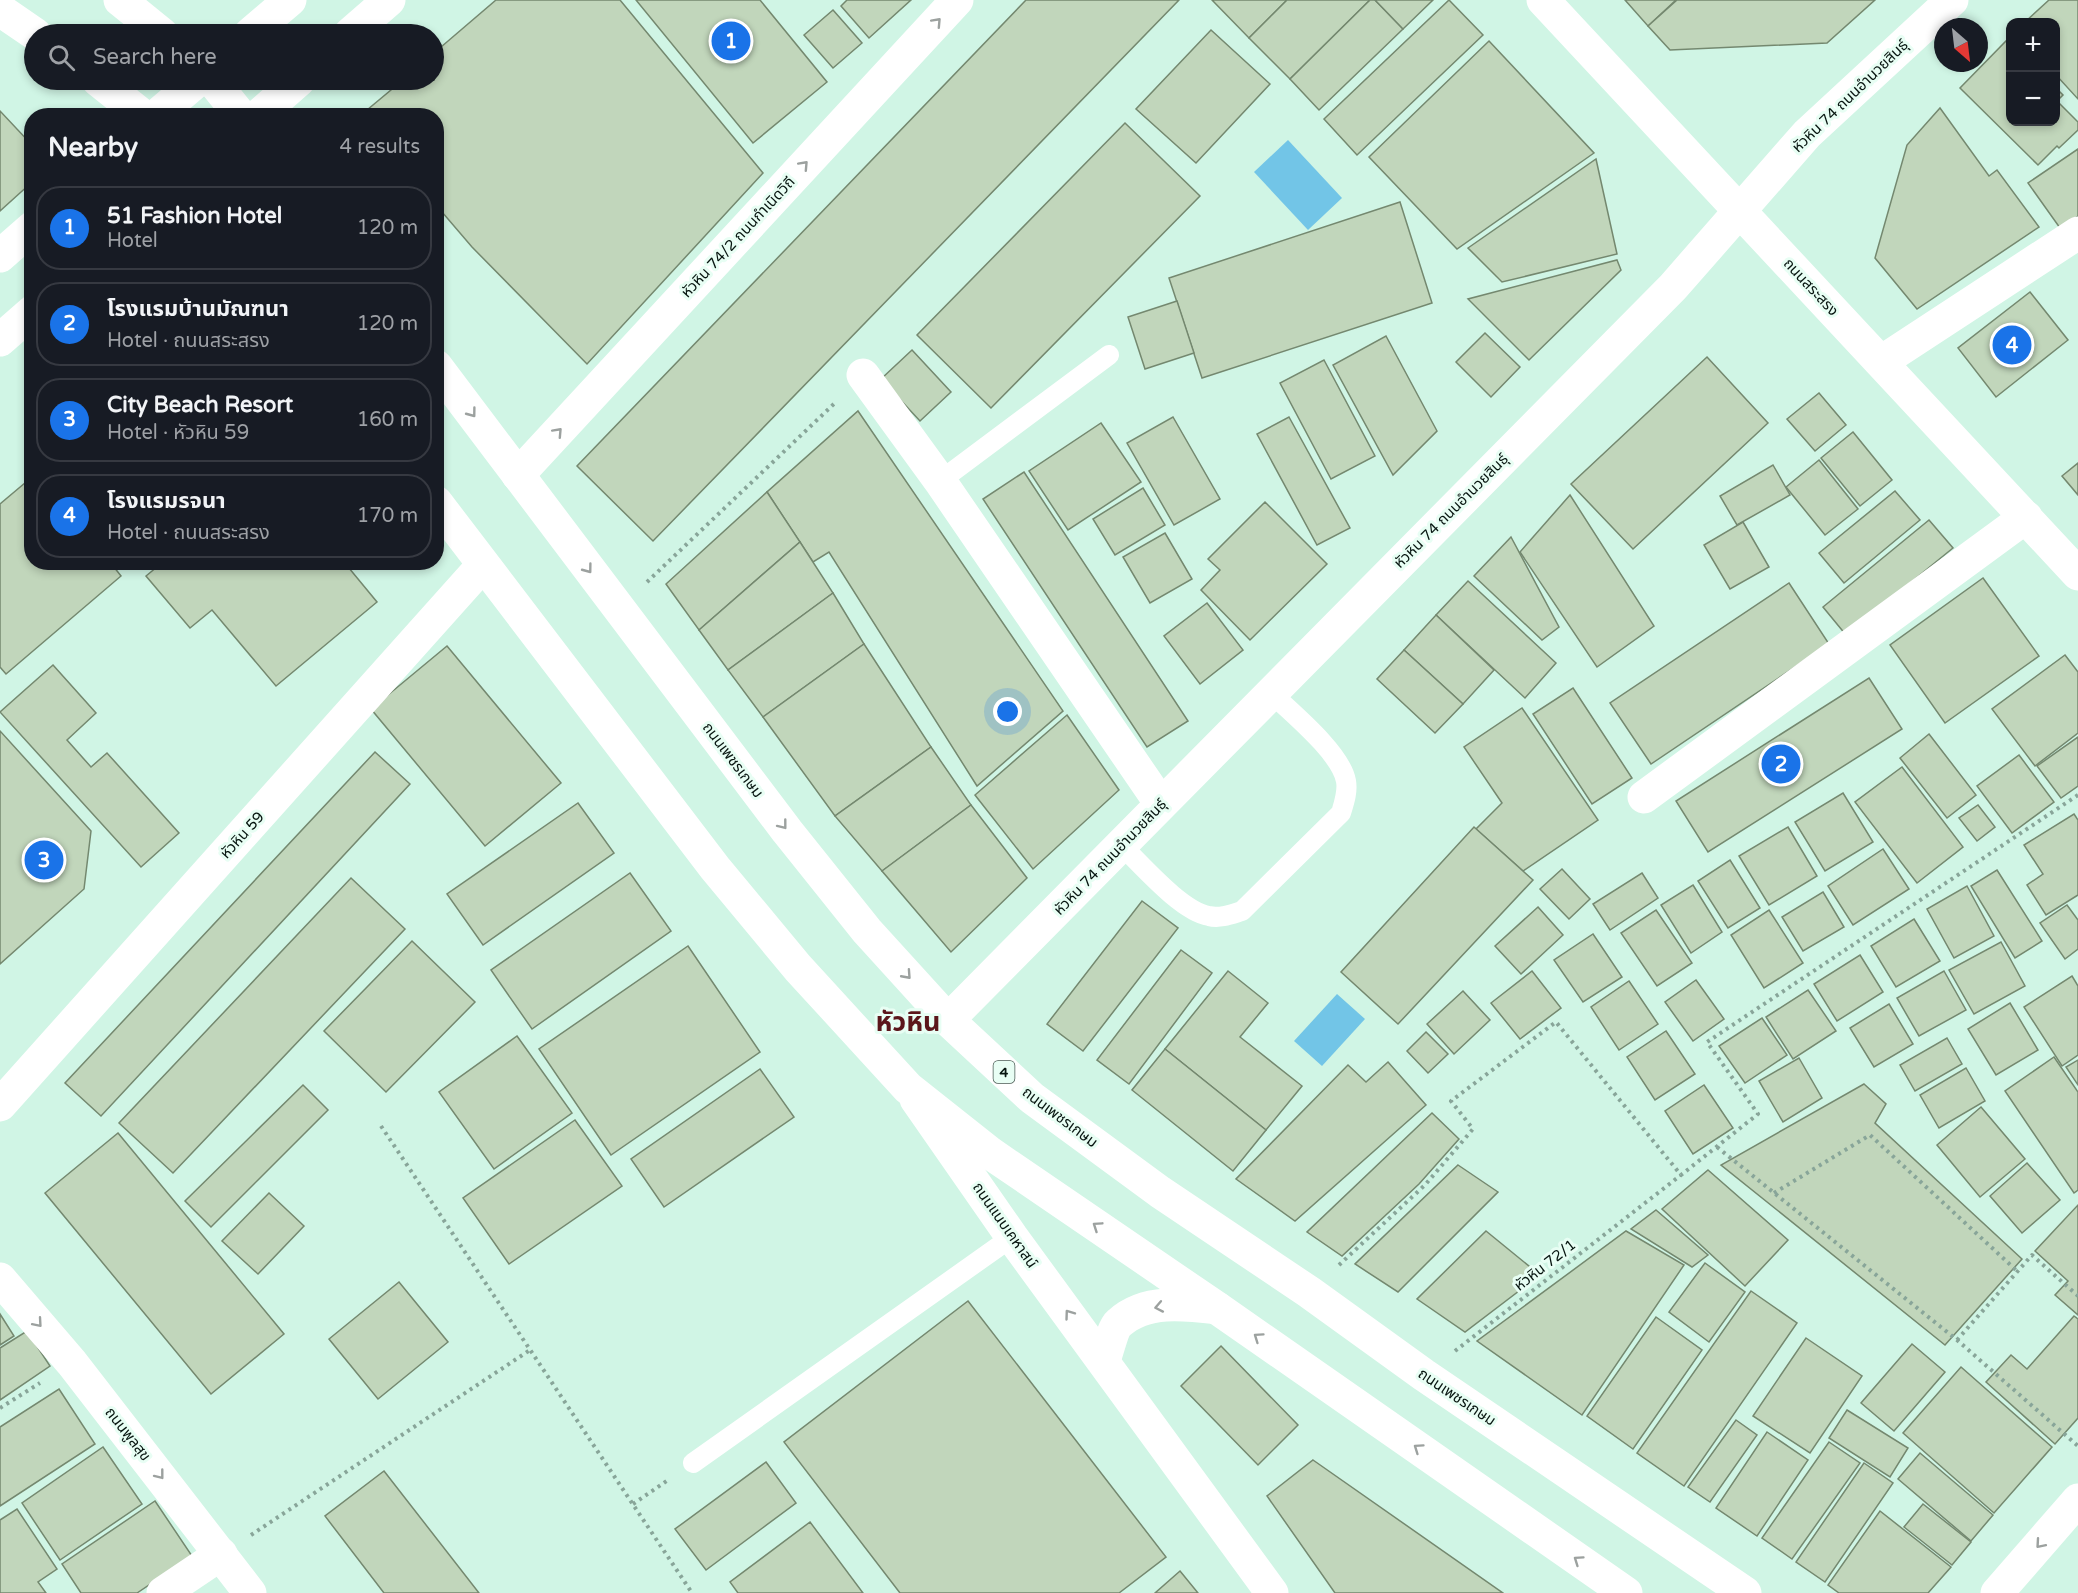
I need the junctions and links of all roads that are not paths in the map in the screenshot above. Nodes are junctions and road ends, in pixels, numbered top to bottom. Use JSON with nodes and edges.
{"nodes":[{"id":1,"x":120,"y":0,"type":"edge"},
{"id":2,"x":290,"y":0,"type":"edge"},
{"id":3,"x":389,"y":0,"type":"edge"},
{"id":4,"x":957,"y":0,"type":"edge"},
{"id":5,"x":1543,"y":0,"type":"edge"},
{"id":6,"x":1952,"y":0,"type":"edge"},
{"id":7,"x":0,"y":10,"type":"edge"},
{"id":8,"x":150,"y":24,"type":"edge"},
{"id":9,"x":262,"y":24,"type":"edge"},
{"id":10,"x":361,"y":24,"type":"edge"},
{"id":11,"x":24,"y":26,"type":"edge"},
{"id":12,"x":110,"y":90,"type":"edge"},
{"id":13,"x":186,"y":90,"type":"edge"},
{"id":14,"x":220,"y":90,"type":"edge"},
{"id":15,"x":288,"y":90,"type":"edge"},
{"id":16,"x":133,"y":108,"type":"edge"},
{"id":17,"x":165,"y":108,"type":"edge"},
{"id":18,"x":235,"y":108,"type":"edge"},
{"id":19,"x":267,"y":108,"type":"edge"},
{"id":20,"x":1740,"y":210,"type":"junction"},
{"id":21,"x":2078,"y":233,"type":"edge"},
{"id":22,"x":24,"y":235,"type":"edge"},
{"id":23,"x":0,"y":256,"type":"edge"},
{"id":24,"x":24,"y":319,"type":"edge"},
{"id":25,"x":0,"y":340,"type":"edge"},
{"id":26,"x":1109,"y":356,"type":"dead end"},
{"id":27,"x":1881,"y":362,"type":"junction"},
{"id":28,"x":863,"y":375,"type":"road end"},
{"id":29,"x":444,"y":377,"type":"edge"},
{"id":30,"x":518,"y":475,"type":"junction"},
{"id":31,"x":940,"y":481,"type":"junction"},
{"id":32,"x":444,"y":513,"type":"edge"},
{"id":33,"x":2026,"y":517,"type":"junction"},
{"id":34,"x":483,"y":565,"type":"junction"},
{"id":35,"x":2078,"y":574,"type":"edge"},
{"id":36,"x":1271,"y":693,"type":"junction"},
{"id":37,"x":1644,"y":797,"type":"dead end"},
{"id":38,"x":1161,"y":804,"type":"junction"},
{"id":39,"x":1121,"y":845,"type":"junction"},
{"id":40,"x":948,"y":1020,"type":"junction"},
{"id":41,"x":908,"y":1088,"type":"junction"},
{"id":42,"x":0,"y":1105,"type":"edge"},
{"id":43,"x":1012,"y":1237,"type":"junction"},
{"id":44,"x":0,"y":1279,"type":"edge"},
{"id":45,"x":1217,"y":1308,"type":"junction"},
{"id":46,"x":1104,"y":1361,"type":"junction"},
{"id":47,"x":693,"y":1463,"type":"road end"},
{"id":48,"x":2078,"y":1500,"type":"edge"},
{"id":49,"x":221,"y":1554,"type":"junction"},
{"id":50,"x":163,"y":1593,"type":"edge"},
{"id":51,"x":250,"y":1593,"type":"edge"},
{"id":52,"x":1272,"y":1593,"type":"edge"},
{"id":53,"x":1626,"y":1593,"type":"edge"},
{"id":54,"x":1745,"y":1593,"type":"edge"},
{"id":55,"x":1997,"y":1593,"type":"edge"}],
"edges":[{"from":1,"to":8,"type":"street"},
{"from":2,"to":9,"type":"street"},
{"from":3,"to":10,"type":"street"},
{"from":30,"to":4,"type":"street","name":"หัวหิน 74/2 ถนนกำเนิดวิถี","one_way":true},
{"from":5,"to":20,"type":"street","name":"ถนนสระสรง"},
{"from":6,"to":20,"type":"street","name":"หัวหิน 74 ถนนอำนวยสินธุ์"},
{"from":7,"to":11,"type":"street"},
{"from":12,"to":16,"type":"street"},
{"from":13,"to":17,"type":"street"},
{"from":14,"to":18,"type":"street"},
{"from":15,"to":19,"type":"street"},
{"from":20,"to":27,"type":"street","name":"ถนนสระสรง"},
{"from":20,"to":36,"type":"street","name":"หัวหิน 74 ถนนอำนวยสินธุ์"},
{"from":21,"to":27,"type":"street"},
{"from":22,"to":23,"type":"street"},
{"from":24,"to":25,"type":"street"},
{"from":26,"to":31,"type":"lane"},
{"from":27,"to":33,"type":"street","name":"ถนนสระสรง"},
{"from":28,"to":31,"type":"street"},
{"from":29,"to":30,"type":"street","name":"ถนนเพชรเกษม","number":"4","one_way":true},
{"from":30,"to":40,"type":"street","name":"ถนนเพชรเกษม","number":"4","one_way":true},
{"from":31,"to":38,"type":"street"},
{"from":32,"to":34,"type":"street"},
{"from":33,"to":35,"type":"street","name":"ถนนสระสรง"},
{"from":33,"to":37,"type":"street"},
{"from":34,"to":41,"type":"street"},
{"from":34,"to":42,"type":"street","name":"หัวหิน 59"},
{"from":36,"to":38,"type":"street","name":"หัวหิน 74 ถนนอำนวยสินธุ์"},
{"from":36,"to":39,"type":"lane"},
{"from":38,"to":39,"type":"street","name":"หัวหิน 74 ถนนอำนวยสินธุ์"},
{"from":39,"to":40,"type":"street","name":"หัวหิน 74 ถนนอำนวยสินธุ์"},
{"from":40,"to":54,"type":"street","name":"ถนนเพชรเกษม","number":"4"},
{"from":41,"to":43,"type":"street","name":"ถนนแนบเคหาสน์"},
{"from":45,"to":41,"type":"street","one_way":true},
{"from":46,"to":43,"type":"street","name":"ถนนแนบเคหาสน์","one_way":true},
{"from":43,"to":47,"type":"lane"},
{"from":44,"to":49,"type":"street","name":"ถนนพูลสุข","one_way":true},
{"from":45,"to":46,"type":"street","one_way":true},
{"from":53,"to":45,"type":"street","one_way":true},
{"from":46,"to":52,"type":"street","name":"ถนนแนบเคหาสน์"},
{"from":48,"to":55,"type":"street","one_way":true},
{"from":49,"to":50,"type":"street"},
{"from":49,"to":51,"type":"street","name":"ถนนพูลสุข"}]}
